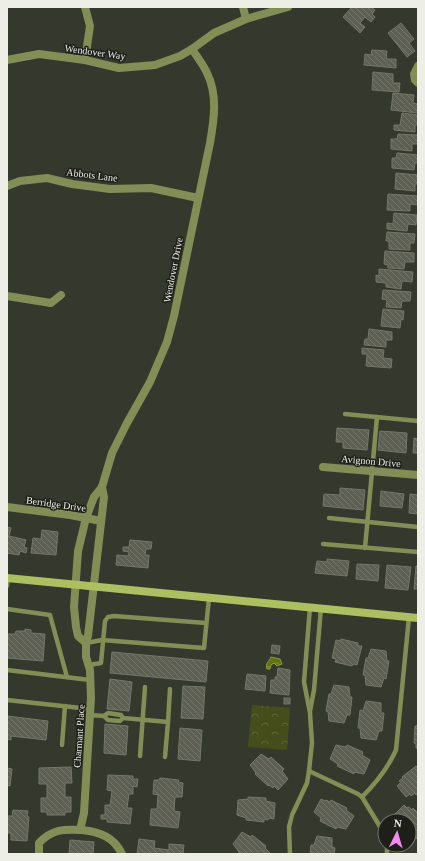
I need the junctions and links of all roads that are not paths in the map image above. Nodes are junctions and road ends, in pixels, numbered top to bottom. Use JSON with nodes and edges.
{"nodes":[{"id":1,"x":85,"y":7,"type":"edge"},
{"id":2,"x":243,"y":7,"type":"edge"},
{"id":3,"x":288,"y":7,"type":"edge"},
{"id":4,"x":246,"y":19,"type":"junction"},
{"id":5,"x":192,"y":49,"type":"junction"},
{"id":6,"x":7,"y":60,"type":"edge"},
{"id":7,"x":85,"y":60,"type":"junction"},
{"id":8,"x":418,"y":66,"type":"edge"},
{"id":9,"x":418,"y":83,"type":"edge"},
{"id":10,"x":7,"y":186,"type":"edge"},
{"id":11,"x":198,"y":198,"type":"junction"},
{"id":12,"x":61,"y":295,"type":"dead end"},
{"id":13,"x":7,"y":296,"type":"edge"},
{"id":14,"x":345,"y":414,"type":"dead end"},
{"id":15,"x":377,"y":417,"type":"junction"},
{"id":16,"x":418,"y":421,"type":"edge"},
{"id":17,"x":323,"y":467,"type":"dead end"},
{"id":18,"x":372,"y":471,"type":"junction"},
{"id":19,"x":418,"y":475,"type":"edge"},
{"id":20,"x":102,"y":487,"type":"junction"},
{"id":21,"x":7,"y":507,"type":"edge"},
{"id":22,"x":86,"y":518,"type":"junction"},
{"id":23,"x":329,"y":518,"type":"dead end"},
{"id":24,"x":101,"y":521,"type":"junction"},
{"id":25,"x":368,"y":522,"type":"junction"},
{"id":26,"x":418,"y":527,"type":"edge"},
{"id":27,"x":323,"y":544,"type":"dead end"},
{"id":28,"x":365,"y":548,"type":"junction"},
{"id":29,"x":418,"y":552,"type":"edge"},
{"id":30,"x":7,"y":581,"type":"edge"},
{"id":31,"x":75,"y":585,"type":"junction"},
{"id":32,"x":94,"y":588,"type":"junction"},
{"id":33,"x":208,"y":598,"type":"junction"},
{"id":34,"x":310,"y":607,"type":"junction"},
{"id":35,"x":321,"y":608,"type":"junction"},
{"id":36,"x":7,"y":610,"type":"edge"},
{"id":37,"x":409,"y":617,"type":"junction"},
{"id":38,"x":418,"y":618,"type":"edge"},
{"id":39,"x":206,"y":623,"type":"junction"},
{"id":40,"x":102,"y":640,"type":"junction"},
{"id":41,"x":86,"y":643,"type":"junction"},
{"id":42,"x":89,"y":665,"type":"junction"},
{"id":43,"x":7,"y":670,"type":"edge"},
{"id":44,"x":67,"y":677,"type":"junction"},
{"id":45,"x":90,"y":680,"type":"junction"},
{"id":46,"x":145,"y":687,"type":"dead end"},
{"id":47,"x":170,"y":689,"type":"dead end"},
{"id":48,"x":7,"y":700,"type":"edge"},
{"id":49,"x":65,"y":706,"type":"junction"},
{"id":50,"x":90,"y":712,"type":"junction"},
{"id":51,"x":310,"y":713,"type":"junction"},
{"id":52,"x":143,"y":720,"type":"junction"},
{"id":53,"x":168,"y":722,"type":"junction"},
{"id":54,"x":62,"y":744,"type":"dead end"},
{"id":55,"x":140,"y":756,"type":"dead end"},
{"id":56,"x":166,"y":757,"type":"dead end"},
{"id":57,"x":310,"y":771,"type":"junction"},
{"id":58,"x":362,"y":797,"type":"junction"},
{"id":59,"x":377,"y":822,"type":"edge"},
{"id":60,"x":80,"y":830,"type":"junction"},
{"id":61,"x":39,"y":854,"type":"edge"},
{"id":62,"x":122,"y":854,"type":"edge"},
{"id":63,"x":290,"y":854,"type":"edge"}],
"edges":[{"from":1,"to":7,"type":"street"},
{"from":2,"to":4,"type":"street"},
{"from":3,"to":4,"type":"street","name":"Wendover Way"},
{"from":4,"to":5,"type":"street","name":"Wendover Way"},
{"from":5,"to":7,"type":"street","name":"Wendover Way"},
{"from":5,"to":11,"type":"street","name":"Wendover Drive"},
{"from":6,"to":7,"type":"street","name":"Wendover Way"},
{"from":8,"to":9,"type":"street"},
{"from":10,"to":11,"type":"street","name":"Abbots Lane"},
{"from":11,"to":20,"type":"street","name":"Wendover Drive"},
{"from":12,"to":13,"type":"street"},
{"from":14,"to":15,"type":"lane"},
{"from":15,"to":16,"type":"lane"},
{"from":15,"to":18,"type":"lane"},
{"from":17,"to":18,"type":"street","name":"Avignon Drive"},
{"from":18,"to":19,"type":"street","name":"Avignon Drive"},
{"from":18,"to":25,"type":"lane"},
{"from":20,"to":22,"type":"street","name":"Wendover Drive"},
{"from":20,"to":24,"type":"street","name":"Wendover Drive"},
{"from":21,"to":22,"type":"street","name":"Berridge Drive"},
{"from":22,"to":24,"type":"street","name":"Berridge Drive"},
{"from":22,"to":31,"type":"street","name":"Wendover Drive"},
{"from":23,"to":25,"type":"lane"},
{"from":24,"to":32,"type":"street","name":"Wendover Drive"},
{"from":25,"to":26,"type":"lane"},
{"from":25,"to":28,"type":"lane"},
{"from":27,"to":28,"type":"lane"},
{"from":28,"to":29,"type":"lane"},
{"from":30,"to":31,"type":"main road"},
{"from":31,"to":32,"type":"main road"},
{"from":31,"to":41,"type":"street","name":"Charmant Place"},
{"from":32,"to":33,"type":"main road"},
{"from":32,"to":41,"type":"street","name":"Charmant Place"},
{"from":33,"to":34,"type":"main road"},
{"from":33,"to":39,"type":"lane"},
{"from":34,"to":35,"type":"main road"},
{"from":34,"to":51,"type":"lane"},
{"from":35,"to":37,"type":"main road"},
{"from":35,"to":51,"type":"lane"},
{"from":36,"to":44,"type":"lane"},
{"from":37,"to":38,"type":"main road"},
{"from":37,"to":58,"type":"lane"},
{"from":39,"to":40,"type":"lane"},
{"from":39,"to":40,"type":"lane"},
{"from":40,"to":41,"type":"lane"},
{"from":40,"to":42,"type":"lane"},
{"from":41,"to":42,"type":"street","name":"Charmant Place"},
{"from":42,"to":45,"type":"street","name":"Charmant Place"},
{"from":43,"to":44,"type":"lane"},
{"from":44,"to":45,"type":"lane"},
{"from":45,"to":50,"type":"street","name":"Charmant Place"},
{"from":46,"to":52,"type":"lane"},
{"from":47,"to":53,"type":"lane"},
{"from":48,"to":49,"type":"lane"},
{"from":49,"to":50,"type":"lane"},
{"from":49,"to":54,"type":"lane"},
{"from":50,"to":52,"type":"lane"},
{"from":50,"to":60,"type":"street","name":"Charmant Place"},
{"from":51,"to":57,"type":"lane"},
{"from":52,"to":53,"type":"lane"},
{"from":52,"to":55,"type":"lane"},
{"from":53,"to":56,"type":"lane"},
{"from":57,"to":58,"type":"lane"},
{"from":57,"to":63,"type":"lane"},
{"from":58,"to":59,"type":"lane"},
{"from":60,"to":61,"type":"street"},
{"from":60,"to":62,"type":"street"}]}
